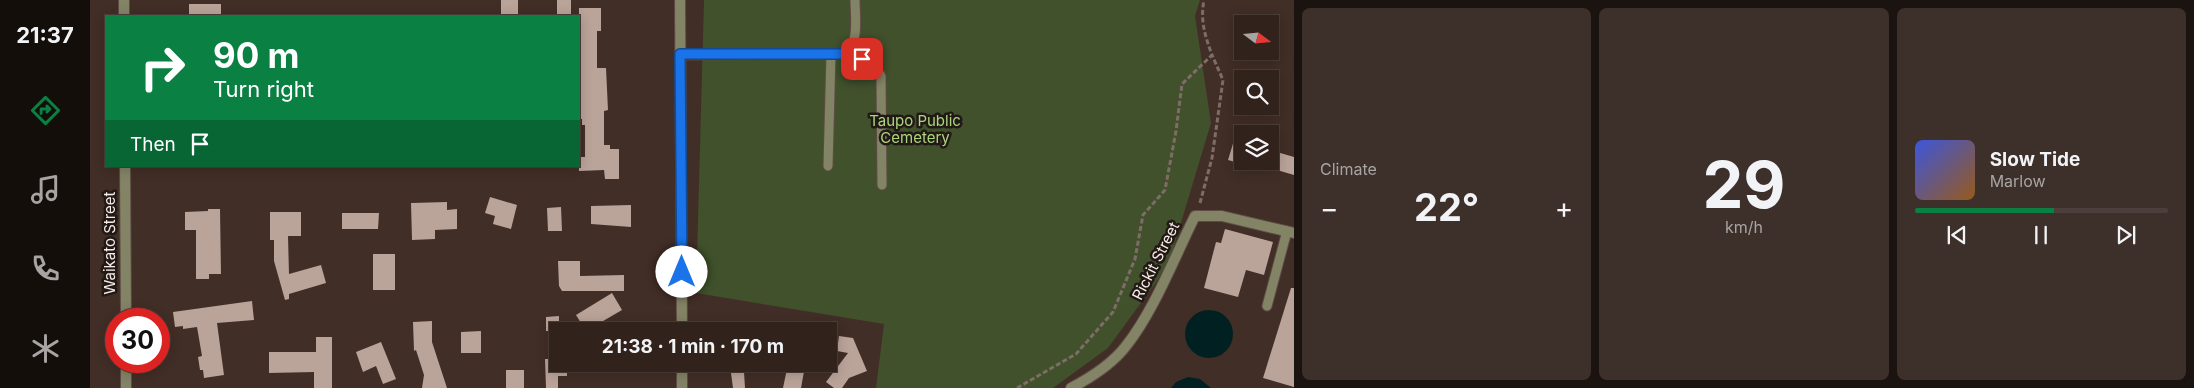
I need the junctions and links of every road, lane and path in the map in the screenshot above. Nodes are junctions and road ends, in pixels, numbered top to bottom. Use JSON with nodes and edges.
{"nodes":[{"id":1,"x":124,"y":0,"type":"edge"},
{"id":2,"x":680,"y":0,"type":"edge"},
{"id":3,"x":855,"y":0,"type":"edge"},
{"id":4,"x":1204,"y":0,"type":"edge"},
{"id":5,"x":124,"y":15,"type":"edge"},
{"id":6,"x":849,"y":51,"type":"junction"},
{"id":7,"x":680,"y":54,"type":"junction"},
{"id":8,"x":831,"y":54,"type":"junction"},
{"id":9,"x":1212,"y":55,"type":"junction"},
{"id":10,"x":828,"y":166,"type":"dead end"},
{"id":11,"x":125,"y":167,"type":"edge"},
{"id":12,"x":882,"y":185,"type":"dead end"},
{"id":13,"x":1195,"y":216,"type":"junction"},
{"id":14,"x":1290,"y":232,"type":"edge"},
{"id":15,"x":1267,"y":306,"type":"dead end"},
{"id":16,"x":126,"y":308,"type":"edge"},
{"id":17,"x":682,"y":322,"type":"edge"},
{"id":18,"x":682,"y":372,"type":"edge"},
{"id":19,"x":126,"y":373,"type":"edge"},
{"id":20,"x":126,"y":388,"type":"edge"},
{"id":21,"x":682,"y":388,"type":"edge"},
{"id":22,"x":1018,"y":388,"type":"edge"},
{"id":23,"x":1071,"y":388,"type":"edge"}],
"edges":[{"from":1,"to":5,"type":"street"},
{"from":2,"to":7,"type":"street"},
{"from":3,"to":6,"type":"lane"},
{"from":4,"to":9,"type":"path"},
{"from":6,"to":8,"type":"lane"},
{"from":6,"to":12,"type":"lane"},
{"from":7,"to":8,"type":"lane"},
{"from":7,"to":17,"type":"street"},
{"from":8,"to":10,"type":"lane"},
{"from":9,"to":13,"type":"path"},
{"from":9,"to":22,"type":"path"},
{"from":11,"to":16,"type":"street","name":"Waikato Street"},
{"from":13,"to":14,"type":"street","name":"Rickit Street"},
{"from":13,"to":23,"type":"street","name":"Rickit Street"},
{"from":14,"to":15,"type":"lane"},
{"from":18,"to":21,"type":"street"},
{"from":19,"to":20,"type":"street"}]}
